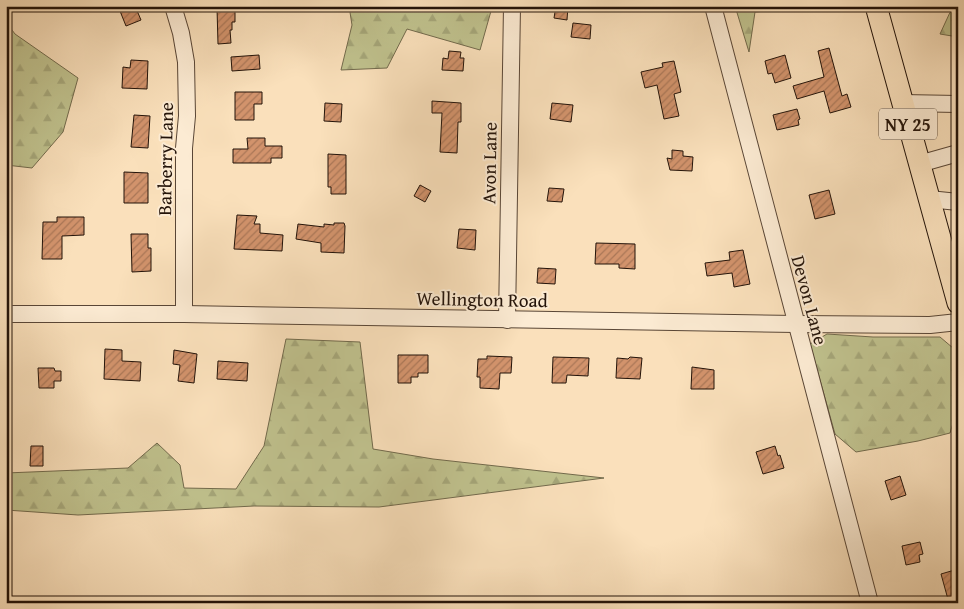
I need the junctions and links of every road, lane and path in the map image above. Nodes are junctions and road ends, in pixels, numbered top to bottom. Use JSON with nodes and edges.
{"nodes":[{"id":1,"x":173,"y":6,"type":"edge"},
{"id":2,"x":512,"y":6,"type":"edge"},
{"id":3,"x":713,"y":6,"type":"edge"},
{"id":4,"x":876,"y":6,"type":"edge"},
{"id":5,"x":902,"y":102,"type":"junction"},
{"id":6,"x":958,"y":104,"type":"edge"},
{"id":7,"x":958,"y":153,"type":"edge"},
{"id":8,"x":919,"y":164,"type":"junction"},
{"id":9,"x":929,"y":199,"type":"junction"},
{"id":10,"x":958,"y":202,"type":"edge"},
{"id":11,"x":956,"y":290,"type":"edge"},
{"id":12,"x":6,"y":314,"type":"edge"},
{"id":13,"x":184,"y":314,"type":"junction"},
{"id":14,"x":507,"y":320,"type":"junction"},
{"id":15,"x":958,"y":322,"type":"edge"},
{"id":16,"x":796,"y":324,"type":"junction"},
{"id":17,"x":870,"y":603,"type":"edge"}],
"edges":[{"from":1,"to":13,"type":"street","name":"Barberry Lane"},
{"from":2,"to":14,"type":"street","name":"Avon Lane"},
{"from":3,"to":16,"type":"street","name":"Devon Lane"},
{"from":4,"to":5,"type":"main road","number":"NY 25"},
{"from":5,"to":6,"type":"street"},
{"from":5,"to":8,"type":"main road","number":"NY 25"},
{"from":7,"to":8,"type":"street"},
{"from":8,"to":9,"type":"main road","number":"NY 25"},
{"from":9,"to":10,"type":"street"},
{"from":9,"to":11,"type":"main road","number":"NY 25"},
{"from":12,"to":13,"type":"street","name":"Wellington Road"},
{"from":13,"to":14,"type":"street","name":"Wellington Road"},
{"from":14,"to":16,"type":"street","name":"Wellington Road"},
{"from":15,"to":16,"type":"street","name":"Wellington Road"},
{"from":16,"to":17,"type":"street","name":"Devon Lane"}]}
